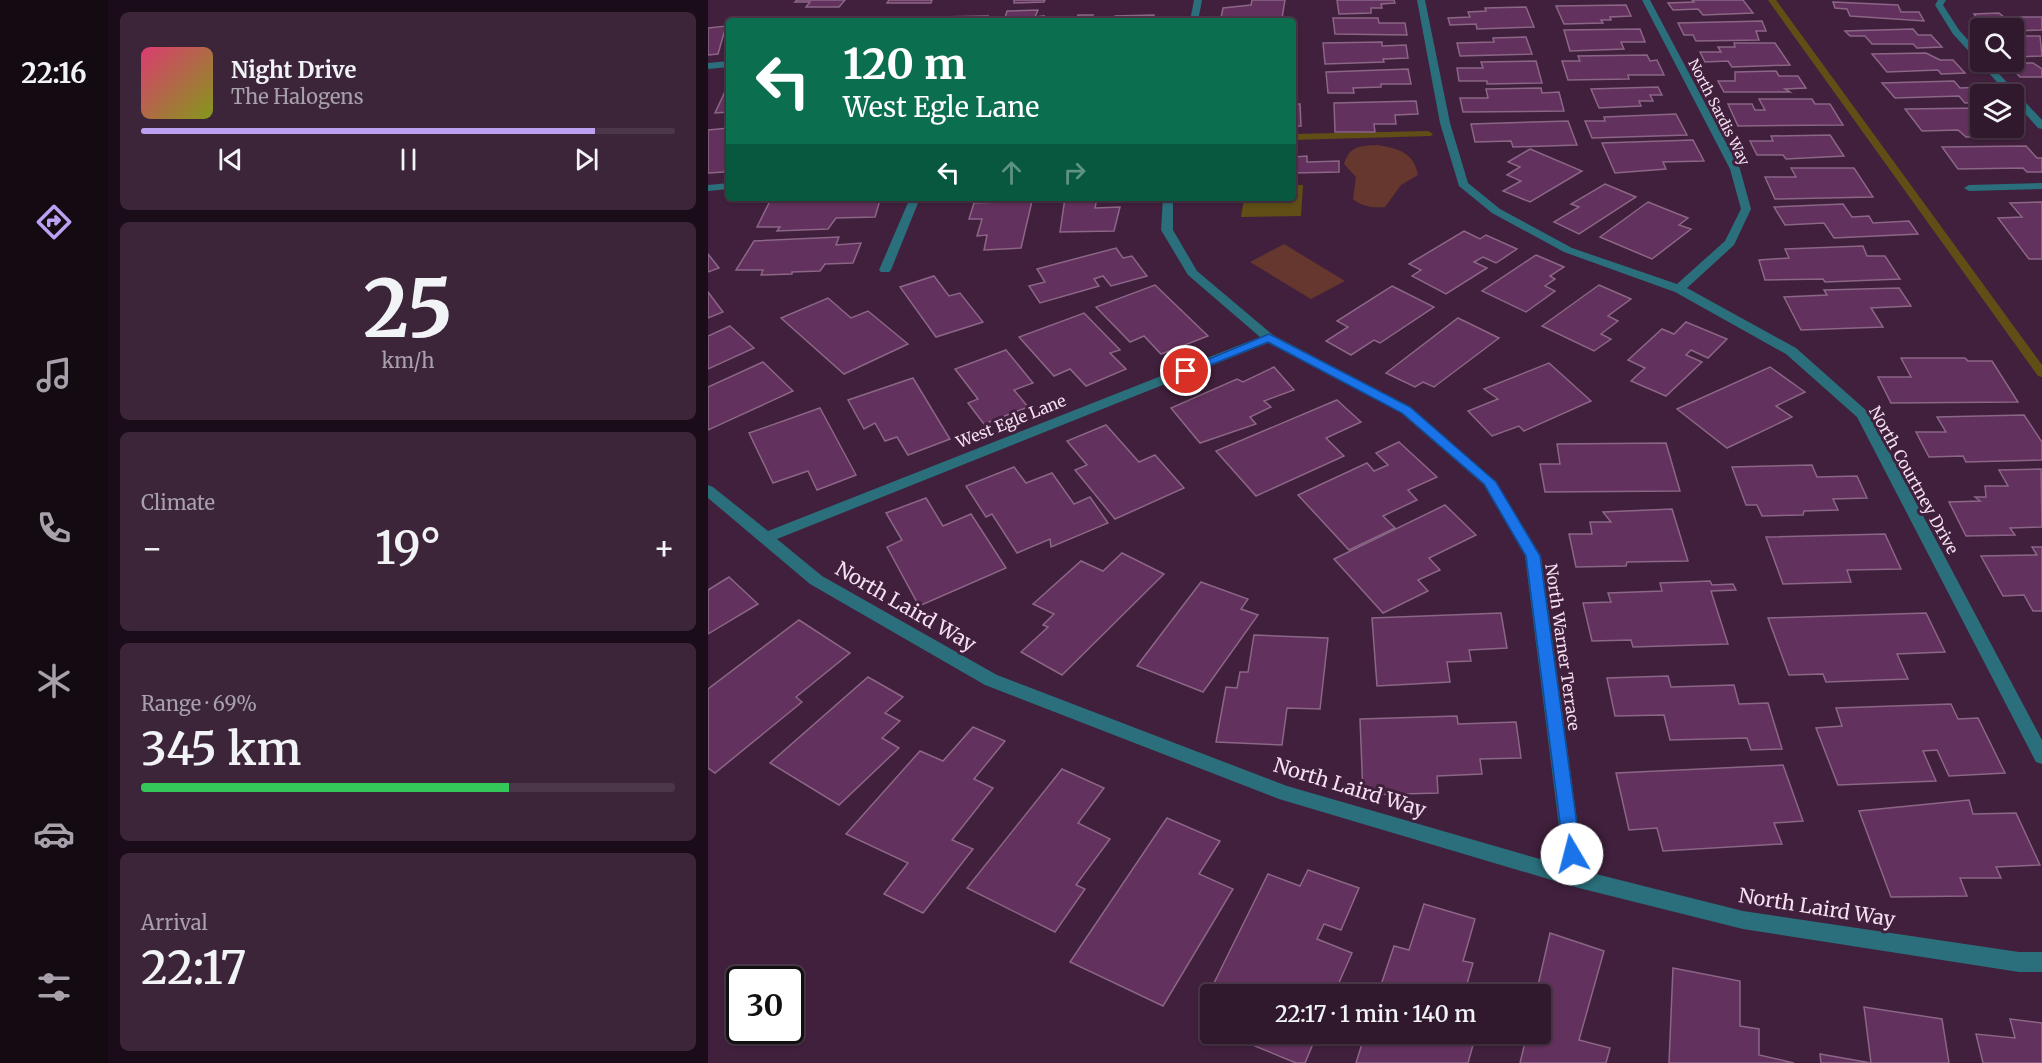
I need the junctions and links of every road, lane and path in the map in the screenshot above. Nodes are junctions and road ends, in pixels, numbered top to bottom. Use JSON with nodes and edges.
{"nodes":[{"id":1,"x":1198,"y":0,"type":"edge"},
{"id":2,"x":1421,"y":0,"type":"edge"},
{"id":3,"x":1646,"y":0,"type":"edge"},
{"id":4,"x":1942,"y":0,"type":"edge"},
{"id":5,"x":1195,"y":18,"type":"edge"},
{"id":6,"x":1970,"y":48,"type":"edge"},
{"id":7,"x":726,"y":64,"type":"edge"},
{"id":8,"x":708,"y":66,"type":"edge"},
{"id":9,"x":1992,"y":72,"type":"edge"},
{"id":10,"x":2042,"y":126,"type":"edge"},
{"id":11,"x":726,"y":186,"type":"edge"},
{"id":12,"x":2042,"y":186,"type":"edge"},
{"id":13,"x":708,"y":188,"type":"edge"},
{"id":14,"x":1969,"y":188,"type":"dead end"},
{"id":15,"x":914,"y":201,"type":"edge"},
{"id":16,"x":1168,"y":201,"type":"edge"},
{"id":17,"x":885,"y":270,"type":"dead end"},
{"id":18,"x":1679,"y":289,"type":"junction"},
{"id":19,"x":1269,"y":338,"type":"junction"},
{"id":20,"x":708,"y":490,"type":"edge"},
{"id":21,"x":766,"y":538,"type":"junction"},
{"id":22,"x":2042,"y":757,"type":"edge"},
{"id":23,"x":1575,"y":878,"type":"junction"},
{"id":24,"x":2042,"y":962,"type":"edge"}],
"edges":[{"from":1,"to":5,"type":"street"},
{"from":2,"to":18,"type":"street","name":"North Courtney Drive"},
{"from":3,"to":18,"type":"street","name":"North Sardis Way"},
{"from":4,"to":6,"type":"street"},
{"from":7,"to":8,"type":"street"},
{"from":9,"to":10,"type":"street"},
{"from":11,"to":13,"type":"street"},
{"from":12,"to":14,"type":"street"},
{"from":15,"to":17,"type":"street"},
{"from":16,"to":19,"type":"street","name":"North Warner Terrace"},
{"from":18,"to":22,"type":"street","name":"North Courtney Drive"},
{"from":19,"to":21,"type":"street","name":"West Egle Lane"},
{"from":19,"to":23,"type":"street","name":"North Warner Terrace"},
{"from":20,"to":21,"type":"street","name":"North Laird Way"},
{"from":21,"to":23,"type":"street","name":"North Laird Way"},
{"from":23,"to":24,"type":"street","name":"North Laird Way"}]}
